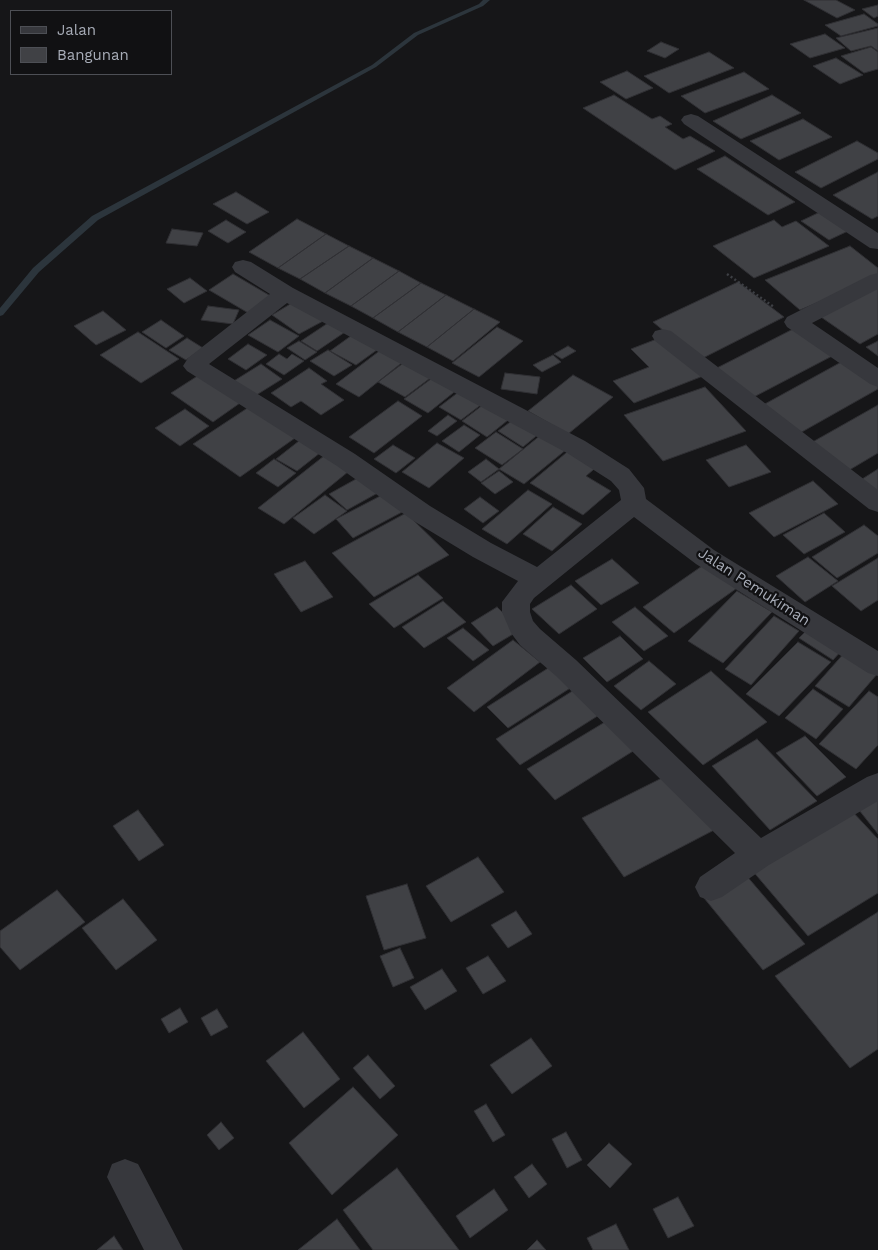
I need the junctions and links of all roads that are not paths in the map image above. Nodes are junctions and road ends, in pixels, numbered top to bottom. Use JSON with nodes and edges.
{"nodes":[{"id":1,"x":691,"y":120,"type":"dead end"},
{"id":2,"x":878,"y":243,"type":"edge"},
{"id":3,"x":243,"y":267,"type":"dead end"},
{"id":4,"x":878,"y":280,"type":"edge"},
{"id":5,"x":286,"y":294,"type":"junction"},
{"id":6,"x":663,"y":336,"type":"dead end"},
{"id":7,"x":878,"y":380,"type":"edge"},
{"id":8,"x":634,"y":503,"type":"junction"},
{"id":9,"x":878,"y":503,"type":"edge"},
{"id":10,"x":539,"y":580,"type":"junction"},
{"id":11,"x":878,"y":665,"type":"edge"},
{"id":12,"x":878,"y":786,"type":"edge"},
{"id":13,"x":758,"y":855,"type":"junction"},
{"id":14,"x":710,"y":887,"type":"dead end"},
{"id":15,"x":125,"y":1177,"type":"dead end"},
{"id":16,"x":164,"y":1250,"type":"edge"}],
"edges":[{"from":1,"to":2,"type":"street"},
{"from":3,"to":5,"type":"street"},
{"from":4,"to":7,"type":"street"},
{"from":5,"to":8,"type":"street"},
{"from":5,"to":10,"type":"street"},
{"from":6,"to":9,"type":"street"},
{"from":8,"to":10,"type":"street"},
{"from":8,"to":11,"type":"street","name":"Jalan Pemukiman"},
{"from":10,"to":13,"type":"street"},
{"from":12,"to":13,"type":"street"},
{"from":13,"to":14,"type":"street"},
{"from":15,"to":16,"type":"street"}]}
